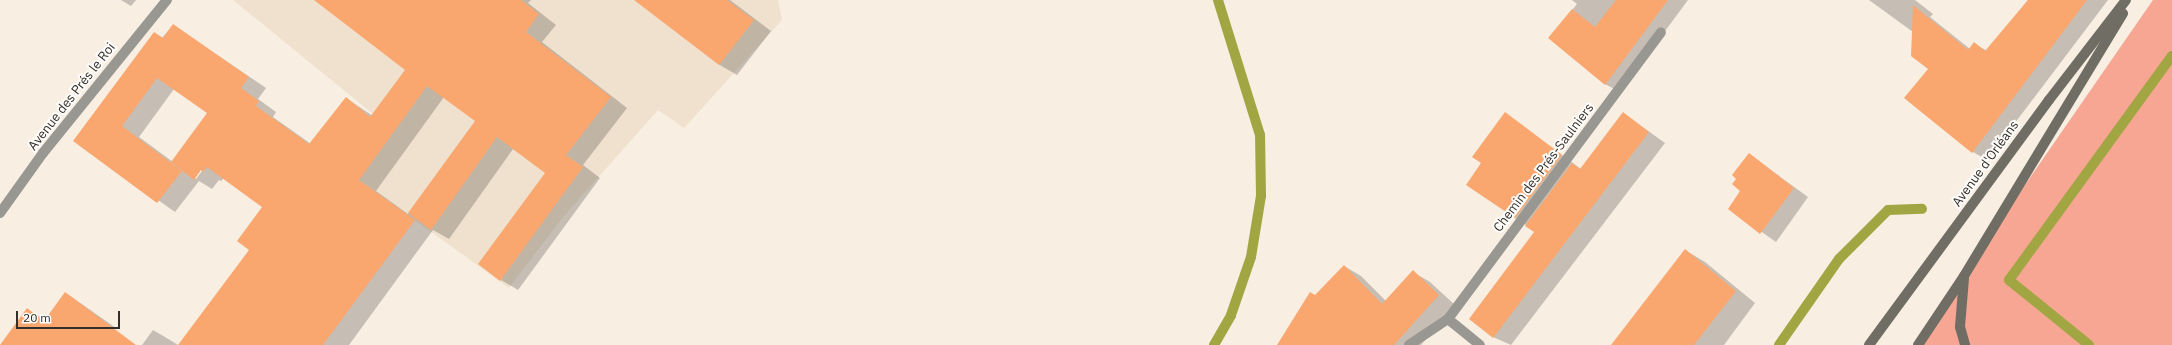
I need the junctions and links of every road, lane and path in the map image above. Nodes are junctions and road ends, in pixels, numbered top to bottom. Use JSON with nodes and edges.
{"nodes":[{"id":1,"x":167,"y":0,"type":"edge"},
{"id":2,"x":2126,"y":0,"type":"edge"},
{"id":3,"x":2131,"y":0,"type":"edge"},
{"id":4,"x":1661,"y":32,"type":"dead end"},
{"id":5,"x":0,"y":213,"type":"edge"},
{"id":6,"x":1964,"y":276,"type":"junction"},
{"id":7,"x":1448,"y":319,"type":"junction"},
{"id":8,"x":1409,"y":345,"type":"edge"},
{"id":9,"x":1480,"y":345,"type":"edge"},
{"id":10,"x":1869,"y":345,"type":"edge"},
{"id":11,"x":1918,"y":345,"type":"edge"},
{"id":12,"x":1965,"y":345,"type":"edge"}],
"edges":[{"from":1,"to":5,"type":"street","name":"Avenue des Prés le Roi"},
{"from":2,"to":10,"type":"main road","name":"Avenue d'Orléans"},
{"from":3,"to":6,"type":"main road"},
{"from":4,"to":7,"type":"street","name":"Chemin des Prés-Saulniers"},
{"from":6,"to":11,"type":"main road"},
{"from":6,"to":12,"type":"main road"},
{"from":7,"to":8,"type":"street","name":"Chemin des Prés-Saulniers"},
{"from":7,"to":9,"type":"street"}]}
